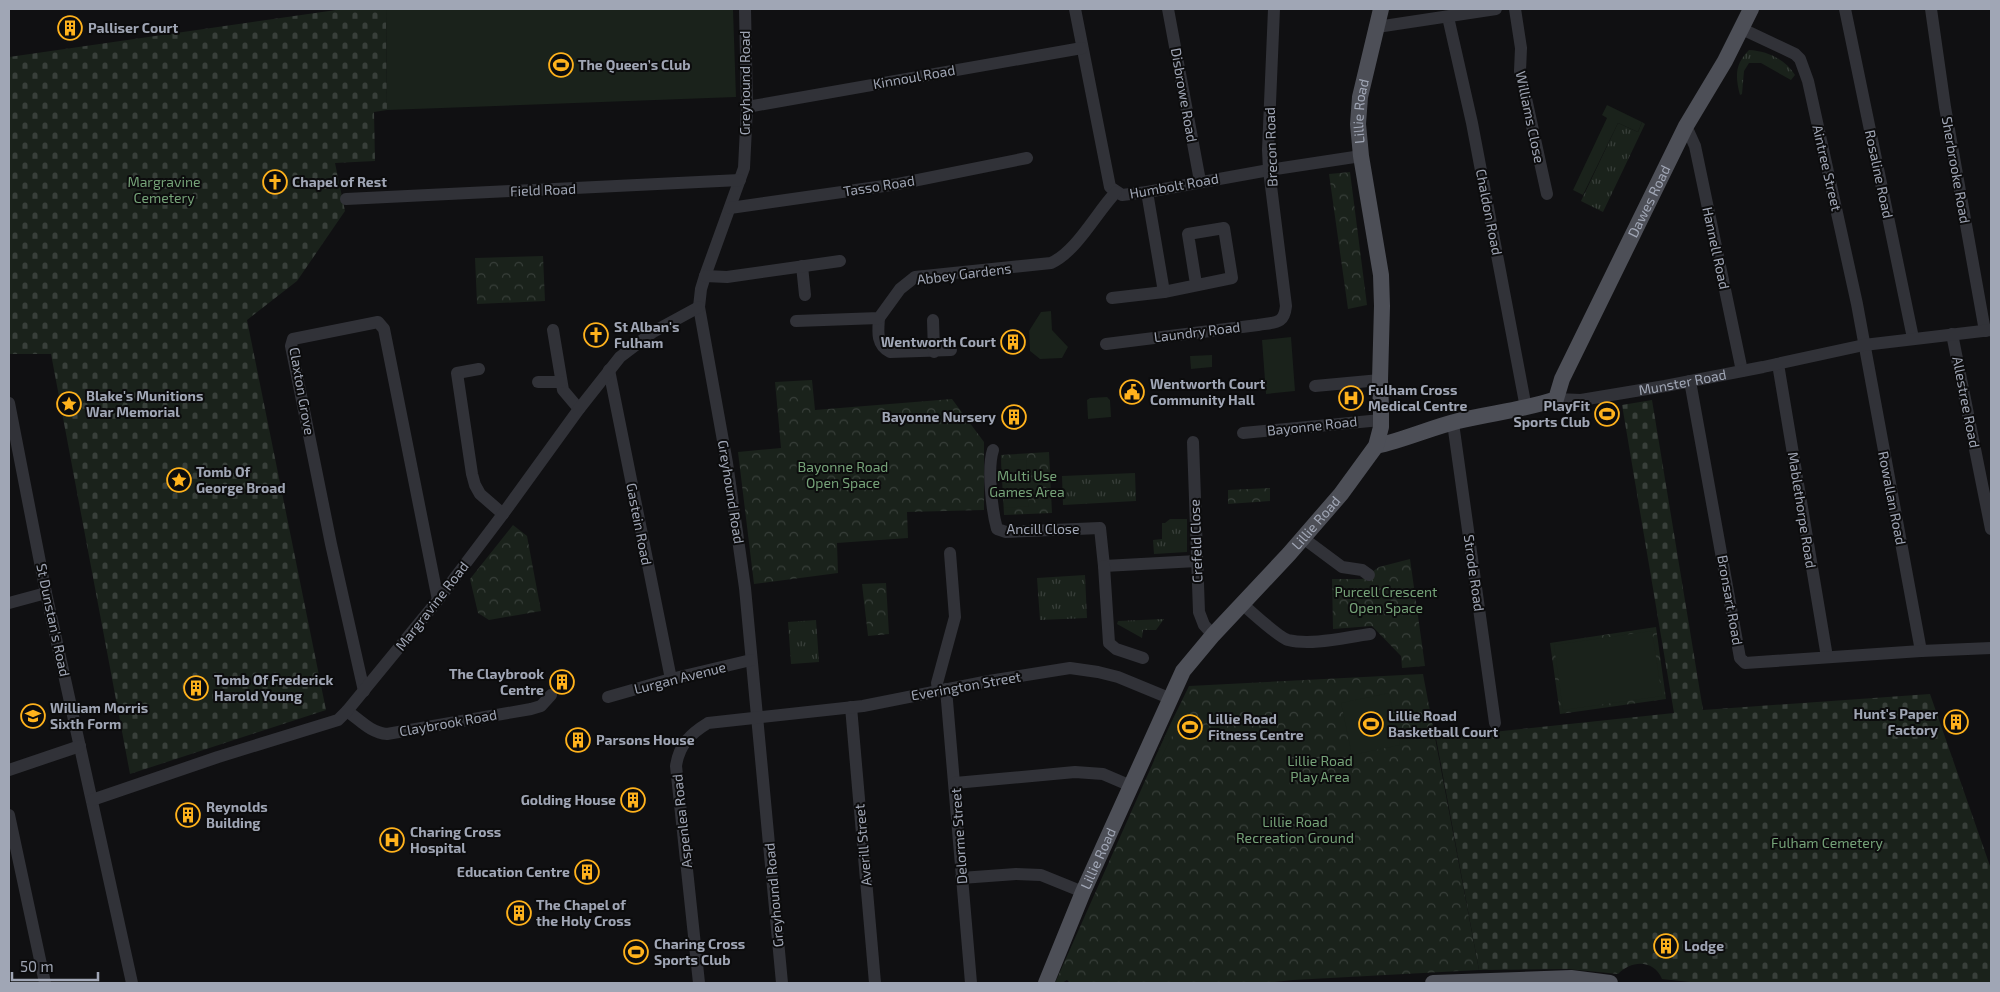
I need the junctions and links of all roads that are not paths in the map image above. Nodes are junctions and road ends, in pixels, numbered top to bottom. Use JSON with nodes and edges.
{"nodes":[{"id":1,"x":749,"y":9,"type":"edge"},
{"id":2,"x":1075,"y":9,"type":"edge"},
{"id":3,"x":1168,"y":9,"type":"edge"},
{"id":4,"x":1274,"y":9,"type":"edge"},
{"id":5,"x":1381,"y":9,"type":"edge"},
{"id":6,"x":1496,"y":9,"type":"edge"},
{"id":7,"x":1515,"y":9,"type":"edge"},
{"id":8,"x":1751,"y":9,"type":"edge"},
{"id":9,"x":1845,"y":9,"type":"edge"},
{"id":10,"x":1931,"y":9,"type":"edge"},
{"id":11,"x":1448,"y":17,"type":"junction"},
{"id":12,"x":1377,"y":27,"type":"junction"},
{"id":13,"x":1740,"y":28,"type":"junction"},
{"id":14,"x":1082,"y":48,"type":"junction"},
{"id":15,"x":746,"y":107,"type":"junction"},
{"id":16,"x":1686,"y":126,"type":"junction"},
{"id":17,"x":1361,"y":156,"type":"junction"},
{"id":18,"x":1028,"y":158,"type":"dead end"},
{"id":19,"x":1269,"y":170,"type":"junction"},
{"id":20,"x":740,"y":180,"type":"junction"},
{"id":21,"x":1200,"y":181,"type":"junction"},
{"id":22,"x":1116,"y":192,"type":"junction"},
{"id":23,"x":1147,"y":192,"type":"junction"},
{"id":24,"x":1547,"y":194,"type":"dead end"},
{"id":25,"x":346,"y":199,"type":"dead end"},
{"id":26,"x":730,"y":208,"type":"junction"},
{"id":27,"x":840,"y":261,"type":"dead end"},
{"id":28,"x":802,"y":266,"type":"junction"},
{"id":29,"x":705,"y":276,"type":"junction"},
{"id":30,"x":1196,"y":284,"type":"junction"},
{"id":31,"x":1164,"y":292,"type":"junction"},
{"id":32,"x":805,"y":295,"type":"dead end"},
{"id":33,"x":1112,"y":298,"type":"dead end"},
{"id":34,"x":699,"y":307,"type":"junction"},
{"id":35,"x":1285,"y":315,"type":"joint"},
{"id":36,"x":879,"y":318,"type":"junction"},
{"id":37,"x":933,"y":320,"type":"dead end"},
{"id":38,"x":796,"y":321,"type":"dead end"},
{"id":39,"x":553,"y":330,"type":"dead end"},
{"id":40,"x":1988,"y":331,"type":"edge"},
{"id":41,"x":1952,"y":334,"type":"junction"},
{"id":42,"x":1913,"y":338,"type":"junction"},
{"id":43,"x":1106,"y":344,"type":"dead end"},
{"id":44,"x":1864,"y":345,"type":"junction"},
{"id":45,"x":951,"y":350,"type":"dead end"},
{"id":46,"x":934,"y":352,"type":"junction"},
{"id":47,"x":1778,"y":364,"type":"junction"},
{"id":48,"x":479,"y":369,"type":"dead end"},
{"id":49,"x":610,"y":370,"type":"junction"},
{"id":50,"x":1742,"y":371,"type":"junction"},
{"id":51,"x":1380,"y":380,"type":"junction"},
{"id":52,"x":1690,"y":381,"type":"junction"},
{"id":53,"x":538,"y":382,"type":"dead end"},
{"id":54,"x":561,"y":382,"type":"junction"},
{"id":55,"x":1315,"y":386,"type":"dead end"},
{"id":56,"x":1556,"y":400,"type":"junction"},
{"id":57,"x":9,"y":404,"type":"edge"},
{"id":58,"x":1526,"y":408,"type":"junction"},
{"id":59,"x":579,"y":409,"type":"junction"},
{"id":60,"x":1381,"y":420,"type":"junction"},
{"id":61,"x":1453,"y":423,"type":"junction"},
{"id":62,"x":1243,"y":433,"type":"dead end"},
{"id":63,"x":1193,"y":442,"type":"dead end"},
{"id":64,"x":1376,"y":446,"type":"junction"},
{"id":65,"x":992,"y":450,"type":"dead end"},
{"id":66,"x":503,"y":514,"type":"junction"},
{"id":67,"x":1991,"y":529,"type":"edge"},
{"id":68,"x":1303,"y":538,"type":"junction"},
{"id":69,"x":950,"y":553,"type":"dead end"},
{"id":70,"x":1198,"y":561,"type":"junction"},
{"id":71,"x":1104,"y":566,"type":"junction"},
{"id":72,"x":1369,"y":576,"type":"dead end"},
{"id":73,"x":46,"y":593,"type":"junction"},
{"id":74,"x":438,"y":600,"type":"junction"},
{"id":75,"x":9,"y":602,"type":"edge"},
{"id":76,"x":1242,"y":604,"type":"junction"},
{"id":77,"x":1370,"y":634,"type":"dead end"},
{"id":78,"x":1213,"y":635,"type":"junction"},
{"id":79,"x":1991,"y":648,"type":"edge"},
{"id":80,"x":1921,"y":651,"type":"junction"},
{"id":81,"x":1826,"y":657,"type":"junction"},
{"id":82,"x":1144,"y":658,"type":"dead end"},
{"id":83,"x":751,"y":660,"type":"junction"},
{"id":84,"x":671,"y":678,"type":"junction"},
{"id":85,"x":942,"y":690,"type":"junction"},
{"id":86,"x":364,"y":691,"type":"junction"},
{"id":87,"x":550,"y":695,"type":"dead end"},
{"id":88,"x":608,"y":696,"type":"dead end"},
{"id":89,"x":1169,"y":698,"type":"junction"},
{"id":90,"x":851,"y":707,"type":"junction"},
{"id":91,"x":348,"y":711,"type":"junction"},
{"id":92,"x":758,"y":717,"type":"junction"},
{"id":93,"x":1495,"y":724,"type":"dead end"},
{"id":94,"x":80,"y":746,"type":"junction"},
{"id":95,"x":9,"y":770,"type":"edge"},
{"id":96,"x":955,"y":783,"type":"junction"},
{"id":97,"x":1131,"y":786,"type":"junction"},
{"id":98,"x":92,"y":800,"type":"junction"},
{"id":99,"x":9,"y":815,"type":"edge"},
{"id":100,"x":961,"y":878,"type":"junction"},
{"id":101,"x":1083,"y":892,"type":"junction"},
{"id":102,"x":1477,"y":982,"type":"edge"},
{"id":103,"x":45,"y":983,"type":"edge"},
{"id":104,"x":132,"y":983,"type":"edge"},
{"id":105,"x":699,"y":983,"type":"edge"},
{"id":106,"x":782,"y":983,"type":"edge"},
{"id":107,"x":875,"y":983,"type":"edge"},
{"id":108,"x":971,"y":983,"type":"edge"},
{"id":109,"x":1046,"y":983,"type":"edge"},
{"id":110,"x":1433,"y":983,"type":"edge"},
{"id":111,"x":1610,"y":983,"type":"edge"}],
"edges":[{"from":1,"to":15,"type":"street","name":"Greyhound Road"},
{"from":2,"to":14,"type":"street","name":"Humbolt Road"},
{"from":3,"to":21,"type":"street","name":"Disbrowe Road"},
{"from":4,"to":19,"type":"street","name":"Brecon Road"},
{"from":5,"to":12,"type":"main road","name":"Lillie Road"},
{"from":6,"to":11,"type":"street"},
{"from":7,"to":24,"type":"street","name":"Williams Close"},
{"from":8,"to":13,"type":"main road","name":"Dawes Road"},
{"from":9,"to":42,"type":"street","name":"Rosaline Road"},
{"from":10,"to":40,"type":"street","name":"Sherbrooke Road"},
{"from":11,"to":12,"type":"street"},
{"from":11,"to":58,"type":"street","name":"Chaldon Road"},
{"from":12,"to":17,"type":"main road","name":"Lillie Road"},
{"from":13,"to":16,"type":"main road","name":"Dawes Road"},
{"from":13,"to":44,"type":"street","name":"Aintree Street"},
{"from":14,"to":15,"type":"street","name":"Kinnoul Road"},
{"from":14,"to":22,"type":"street","name":"Humbolt Road"},
{"from":15,"to":20,"type":"street","name":"Greyhound Road"},
{"from":16,"to":50,"type":"street","name":"Hannell Road"},
{"from":16,"to":56,"type":"main road","name":"Dawes Road"},
{"from":17,"to":19,"type":"street","name":"Humbolt Road"},
{"from":17,"to":51,"type":"main road","name":"Lillie Road"},
{"from":18,"to":26,"type":"street","name":"Tasso Road"},
{"from":19,"to":21,"type":"street","name":"Humbolt Road"},
{"from":19,"to":35,"type":"street","name":"Brecon Road"},
{"from":20,"to":25,"type":"street","name":"Field Road"},
{"from":20,"to":26,"type":"street","name":"Greyhound Road"},
{"from":21,"to":23,"type":"street","name":"Humbolt Road"},
{"from":22,"to":23,"type":"street","name":"Humbolt Road"},
{"from":22,"to":36,"type":"street","name":"Abbey Gardens"},
{"from":23,"to":31,"type":"street"},
{"from":26,"to":29,"type":"street","name":"Greyhound Road"},
{"from":27,"to":28,"type":"street"},
{"from":28,"to":29,"type":"street"},
{"from":28,"to":32,"type":"street"},
{"from":29,"to":34,"type":"street","name":"Greyhound Road"},
{"from":30,"to":30,"type":"street"},
{"from":30,"to":31,"type":"street"},
{"from":31,"to":33,"type":"street"},
{"from":34,"to":49,"type":"street","name":"Margravine Road"},
{"from":34,"to":83,"type":"street","name":"Greyhound Road"},
{"from":35,"to":43,"type":"street","name":"Laundry Road"},
{"from":36,"to":38,"type":"street"},
{"from":36,"to":46,"type":"street"},
{"from":37,"to":46,"type":"street"},
{"from":39,"to":54,"type":"street"},
{"from":40,"to":41,"type":"street","name":"Munster Road"},
{"from":41,"to":42,"type":"street","name":"Munster Road"},
{"from":41,"to":67,"type":"street","name":"Allestree Road"},
{"from":42,"to":44,"type":"street","name":"Munster Road"},
{"from":44,"to":47,"type":"street","name":"Munster Road"},
{"from":44,"to":80,"type":"street","name":"Rowallan Road"},
{"from":45,"to":46,"type":"street"},
{"from":47,"to":50,"type":"street","name":"Munster Road"},
{"from":47,"to":81,"type":"street","name":"Mablethorpe Road"},
{"from":48,"to":66,"type":"street"},
{"from":49,"to":59,"type":"street","name":"Margravine Road"},
{"from":49,"to":84,"type":"street","name":"Gastein Road"},
{"from":50,"to":52,"type":"street","name":"Munster Road"},
{"from":51,"to":55,"type":"street"},
{"from":51,"to":60,"type":"main road","name":"Lillie Road"},
{"from":52,"to":56,"type":"street","name":"Munster Road"},
{"from":52,"to":81,"type":"street","name":"Bronsart Road"},
{"from":53,"to":54,"type":"street"},
{"from":54,"to":59,"type":"street"},
{"from":56,"to":58,"type":"main road","name":"Munster Road"},
{"from":57,"to":73,"type":"street","name":"St Dunstan's Road"},
{"from":58,"to":61,"type":"main road","name":"Munster Road"},
{"from":59,"to":66,"type":"street","name":"Margravine Road"},
{"from":60,"to":62,"type":"street","name":"Bayonne Road"},
{"from":60,"to":64,"type":"main road","name":"Lillie Road"},
{"from":61,"to":64,"type":"main road","name":"Munster Road"},
{"from":61,"to":93,"type":"street","name":"Strode Road"},
{"from":63,"to":70,"type":"street","name":"Crefeld Close"},
{"from":64,"to":68,"type":"main road","name":"Lillie Road"},
{"from":65,"to":71,"type":"street","name":"Ancill Close"},
{"from":66,"to":74,"type":"street","name":"Margravine Road"},
{"from":68,"to":72,"type":"street"},
{"from":68,"to":76,"type":"main road","name":"Lillie Road"},
{"from":69,"to":85,"type":"street","name":"Delorme Street"},
{"from":70,"to":71,"type":"street"},
{"from":70,"to":78,"type":"street","name":"Crefeld Close"},
{"from":71,"to":82,"type":"street","name":"Ancill Close"},
{"from":73,"to":75,"type":"street"},
{"from":73,"to":94,"type":"street","name":"St Dunstan's Road"},
{"from":74,"to":86,"type":"street","name":"Margravine Road"},
{"from":74,"to":86,"type":"street","name":"Claxton Grove"},
{"from":76,"to":77,"type":"street"},
{"from":76,"to":78,"type":"main road","name":"Lillie Road"},
{"from":78,"to":89,"type":"main road","name":"Lillie Road"},
{"from":79,"to":80,"type":"street","name":"Bronsart Road"},
{"from":80,"to":81,"type":"street","name":"Bronsart Road"},
{"from":83,"to":84,"type":"street","name":"Lurgan Avenue"},
{"from":83,"to":92,"type":"street","name":"Greyhound Road"},
{"from":84,"to":88,"type":"street","name":"Lurgan Avenue"},
{"from":85,"to":89,"type":"street","name":"Everington Street"},
{"from":85,"to":90,"type":"street","name":"Everington Street"},
{"from":85,"to":96,"type":"street","name":"Delorme Street"},
{"from":86,"to":91,"type":"street","name":"Margravine Road"},
{"from":87,"to":91,"type":"street","name":"Claybrook Road"},
{"from":89,"to":97,"type":"main road","name":"Lillie Road"},
{"from":90,"to":92,"type":"street","name":"Everington Street"},
{"from":90,"to":107,"type":"street","name":"Averill Street"},
{"from":91,"to":98,"type":"street","name":"Margravine Road"},
{"from":92,"to":105,"type":"street","name":"Aspenlea Road"},
{"from":92,"to":106,"type":"street","name":"Greyhound Road"},
{"from":94,"to":95,"type":"street"},
{"from":94,"to":98,"type":"street","name":"St Dunstan's Road"},
{"from":96,"to":97,"type":"street"},
{"from":96,"to":100,"type":"street","name":"Delorme Street"},
{"from":97,"to":101,"type":"main road","name":"Lillie Road"},
{"from":98,"to":104,"type":"street","name":"St Dunstan's Road"},
{"from":99,"to":103,"type":"street"},
{"from":100,"to":101,"type":"street"},
{"from":100,"to":108,"type":"street","name":"Delorme Street"},
{"from":101,"to":109,"type":"main road","name":"Lillie Road"},
{"from":102,"to":110,"type":"main road"},
{"from":102,"to":111,"type":"main road"}]}
